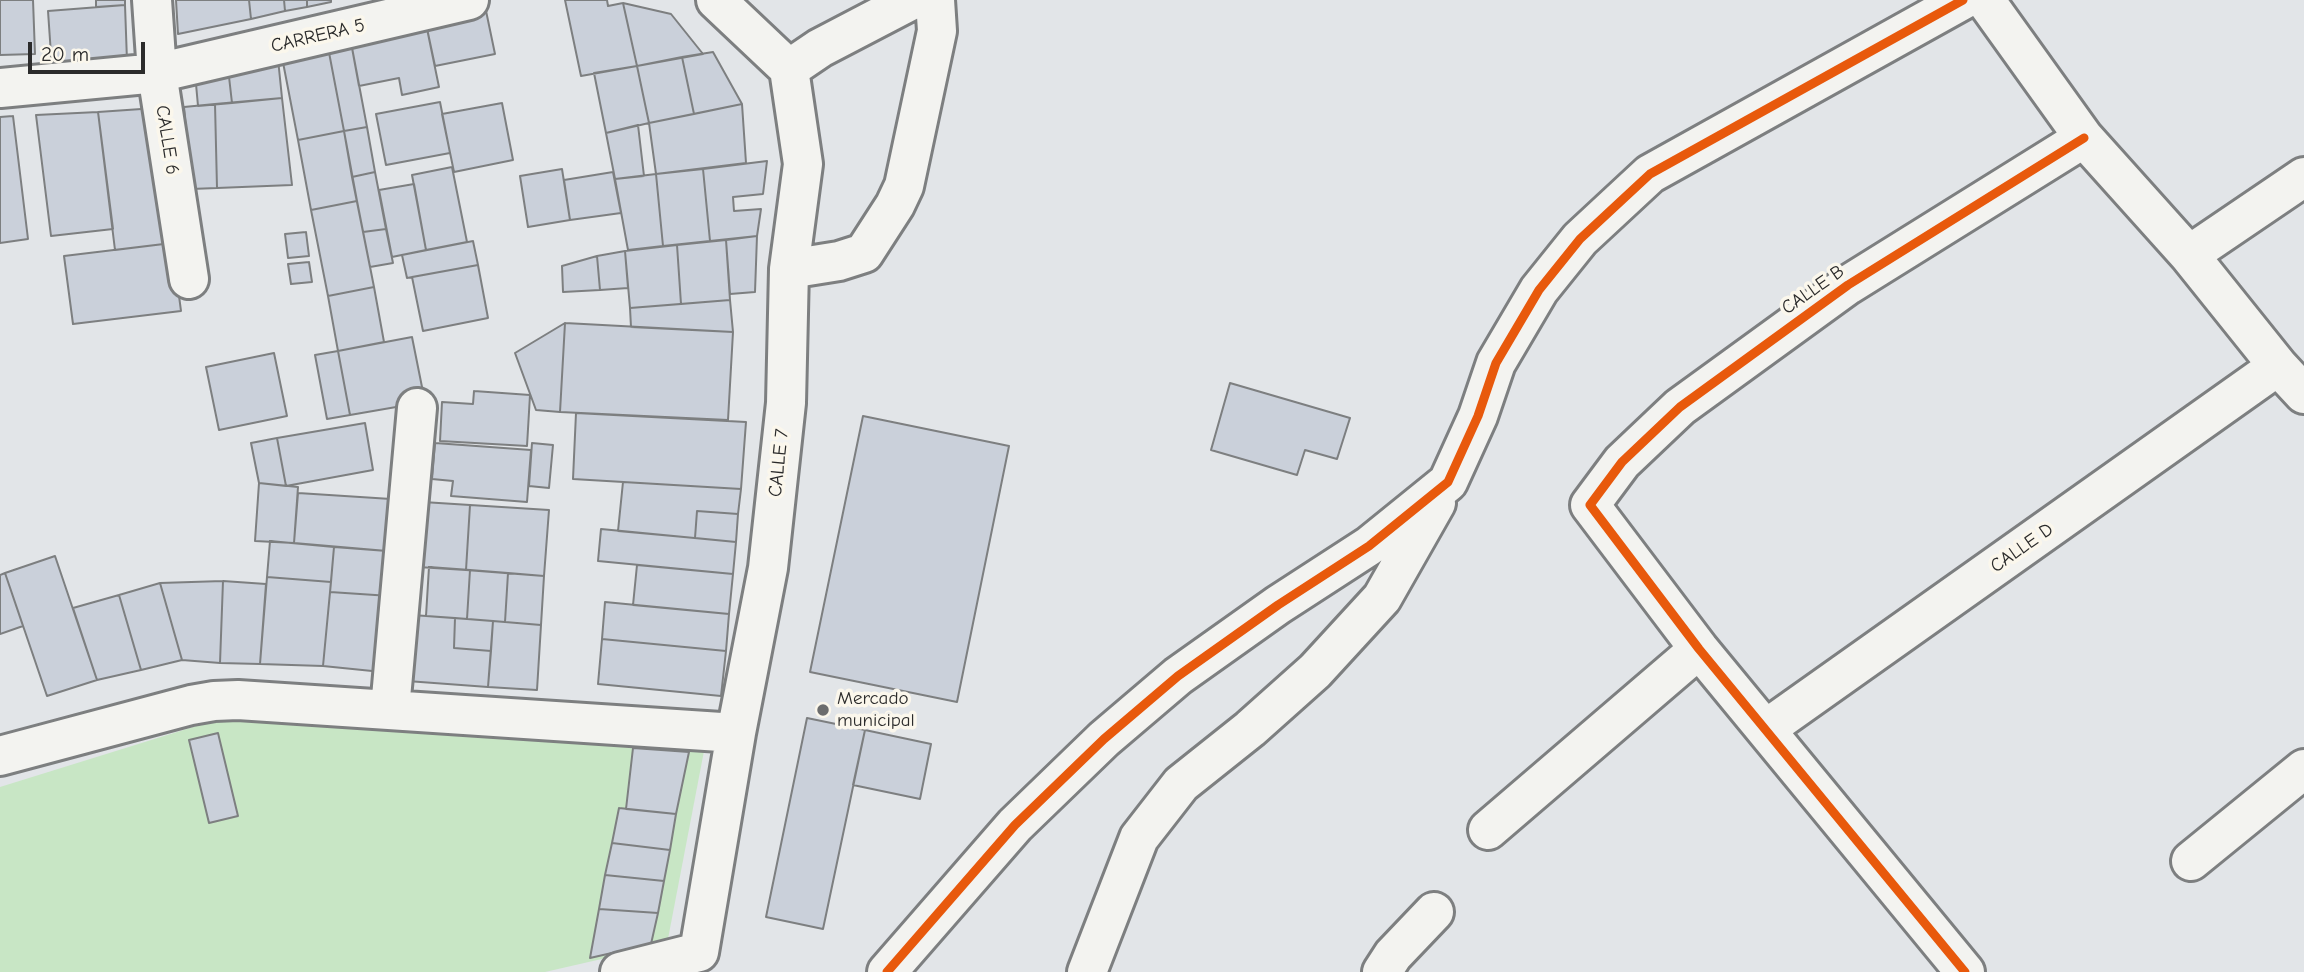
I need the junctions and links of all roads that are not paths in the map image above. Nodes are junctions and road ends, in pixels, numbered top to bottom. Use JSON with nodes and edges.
{"nodes":[{"id":1,"x":152,"y":0,"type":"edge"},
{"id":2,"x":469,"y":0,"type":"edge"},
{"id":3,"x":716,"y":0,"type":"edge"},
{"id":4,"x":912,"y":0,"type":"edge"},
{"id":5,"x":935,"y":0,"type":"edge"},
{"id":6,"x":1963,"y":0,"type":"edge"},
{"id":7,"x":1985,"y":0,"type":"edge"},
{"id":8,"x":789,"y":69,"type":"junction"},
{"id":9,"x":157,"y":74,"type":"junction"},
{"id":10,"x":0,"y":88,"type":"edge"},
{"id":11,"x":2084,"y":138,"type":"junction"},
{"id":12,"x":2304,"y":177,"type":"edge"},
{"id":13,"x":2189,"y":256,"type":"junction"},
{"id":14,"x":789,"y":269,"type":"junction"},
{"id":15,"x":190,"y":279,"type":"dead end"},
{"id":16,"x":2278,"y":366,"type":"junction"},
{"id":17,"x":2304,"y":394,"type":"edge"},
{"id":18,"x":417,"y":408,"type":"dead end"},
{"id":19,"x":1448,"y":482,"type":"junction"},
{"id":20,"x":1699,"y":649,"type":"junction"},
{"id":21,"x":390,"y":709,"type":"junction"},
{"id":22,"x":1766,"y":729,"type":"junction"},
{"id":23,"x":736,"y":733,"type":"junction"},
{"id":24,"x":0,"y":756,"type":"edge"},
{"id":25,"x":2304,"y":769,"type":"edge"},
{"id":26,"x":1488,"y":830,"type":"dead end"},
{"id":27,"x":2191,"y":860,"type":"dead end"},
{"id":28,"x":1434,"y":912,"type":"dead end"},
{"id":29,"x":706,"y":962,"type":"edge"},
{"id":30,"x":620,"y":972,"type":"edge"},
{"id":31,"x":887,"y":972,"type":"edge"},
{"id":32,"x":1087,"y":972,"type":"edge"},
{"id":33,"x":1382,"y":972,"type":"edge"},
{"id":34,"x":1965,"y":972,"type":"edge"}],
"edges":[{"from":1,"to":9,"type":"street","name":"CALLE 6"},
{"from":2,"to":9,"type":"street","name":"CARRERA 5"},
{"from":3,"to":8,"type":"street"},
{"from":4,"to":8,"type":"street"},
{"from":5,"to":14,"type":"street"},
{"from":6,"to":19,"type":"street"},
{"from":7,"to":11,"type":"street"},
{"from":8,"to":14,"type":"street","name":"CALLE 7"},
{"from":9,"to":10,"type":"street","name":"CARRERA 5"},
{"from":9,"to":15,"type":"street","name":"CALLE 6"},
{"from":11,"to":13,"type":"street"},
{"from":11,"to":20,"type":"street","name":"CALLE B"},
{"from":12,"to":13,"type":"street"},
{"from":13,"to":16,"type":"street"},
{"from":14,"to":23,"type":"street","name":"CALLE 7"},
{"from":16,"to":17,"type":"street"},
{"from":16,"to":22,"type":"street","name":"CALLE D"},
{"from":18,"to":21,"type":"street"},
{"from":19,"to":31,"type":"street"},
{"from":19,"to":32,"type":"street"},
{"from":20,"to":22,"type":"street"},
{"from":20,"to":26,"type":"street"},
{"from":21,"to":23,"type":"street"},
{"from":21,"to":24,"type":"street"},
{"from":22,"to":34,"type":"street"},
{"from":23,"to":29,"type":"street","name":"CALLE 7"},
{"from":25,"to":27,"type":"street"},
{"from":28,"to":33,"type":"street"},
{"from":29,"to":30,"type":"street"}]}
